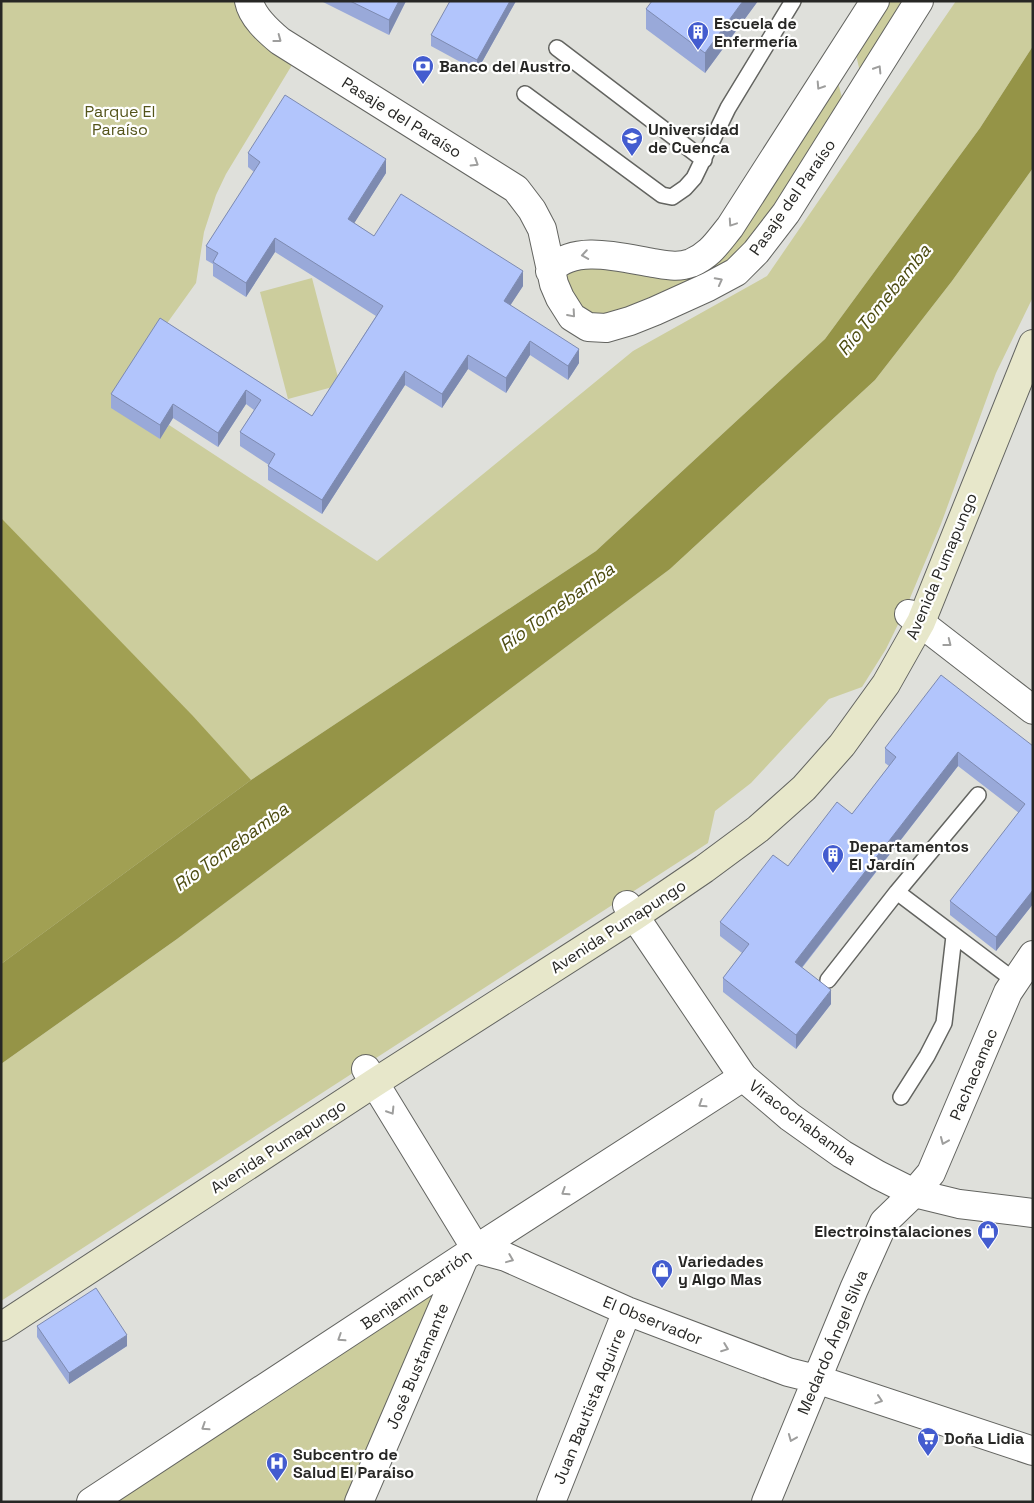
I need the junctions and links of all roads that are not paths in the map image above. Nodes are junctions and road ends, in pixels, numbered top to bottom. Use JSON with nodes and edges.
{"nodes":[{"id":1,"x":249,"y":1,"type":"edge"},
{"id":2,"x":793,"y":1,"type":"edge"},
{"id":3,"x":875,"y":1,"type":"edge"},
{"id":4,"x":920,"y":1,"type":"edge"},
{"id":5,"x":846,"y":46,"type":"junction"},
{"id":6,"x":557,"y":48,"type":"dead end"},
{"id":7,"x":525,"y":94,"type":"dead end"},
{"id":8,"x":858,"y":100,"type":"junction"},
{"id":9,"x":704,"y":160,"type":"junction"},
{"id":10,"x":550,"y":271,"type":"junction"},
{"id":11,"x":1029,"y":339,"type":"edge"},
{"id":12,"x":915,"y":618,"type":"junction"},
{"id":13,"x":1033,"y":710,"type":"edge"},
{"id":14,"x":978,"y":794,"type":"dead end"},
{"id":15,"x":897,"y":892,"type":"junction"},
{"id":16,"x":631,"y":911,"type":"junction"},
{"id":17,"x":954,"y":936,"type":"junction"},
{"id":18,"x":1033,"y":955,"type":"edge"},
{"id":19,"x":828,"y":980,"type":"dead end"},
{"id":20,"x":1018,"y":989,"type":"edge"},
{"id":21,"x":370,"y":1076,"type":"junction"},
{"id":22,"x":743,"y":1077,"type":"junction"},
{"id":23,"x":901,"y":1097,"type":"dead end"},
{"id":24,"x":914,"y":1193,"type":"junction"},
{"id":25,"x":1033,"y":1213,"type":"edge"},
{"id":26,"x":470,"y":1253,"type":"junction"},
{"id":27,"x":627,"y":1311,"type":"junction"},
{"id":28,"x":1,"y":1327,"type":"edge"},
{"id":29,"x":816,"y":1379,"type":"junction"},
{"id":30,"x":1033,"y":1451,"type":"edge"},
{"id":31,"x":91,"y":1502,"type":"edge"},
{"id":32,"x":360,"y":1502,"type":"edge"},
{"id":33,"x":551,"y":1502,"type":"edge"},
{"id":34,"x":766,"y":1502,"type":"edge"}],
"edges":[{"from":1,"to":10,"type":"street","name":"Pasaje del Paraíso","one_way":true},
{"from":2,"to":9,"type":"lane"},
{"from":3,"to":5,"type":"street","name":"Pasaje del Paraíso"},
{"from":8,"to":4,"type":"street","name":"Pasaje del Paraíso","one_way":true},
{"from":5,"to":8,"type":"street"},
{"from":5,"to":10,"type":"street","name":"Pasaje del Paraíso","one_way":true},
{"from":6,"to":9,"type":"lane"},
{"from":7,"to":9,"type":"lane"},
{"from":10,"to":8,"type":"street","name":"Pasaje del Paraíso","one_way":true},
{"from":11,"to":12,"type":"main road","name":"Avenida Pumapungo"},
{"from":12,"to":13,"type":"street","one_way":true},
{"from":12,"to":16,"type":"main road","name":"Avenida Pumapungo"},
{"from":14,"to":15,"type":"lane"},
{"from":15,"to":17,"type":"lane"},
{"from":15,"to":19,"type":"lane"},
{"from":16,"to":21,"type":"main road","name":"Avenida Pumapungo"},
{"from":16,"to":22,"type":"street","name":"Viracochabamba"},
{"from":17,"to":20,"type":"lane"},
{"from":17,"to":23,"type":"lane"},
{"from":18,"to":20,"type":"street","name":"Pachacamac"},
{"from":20,"to":24,"type":"street","name":"Pachacamac","one_way":true},
{"from":21,"to":26,"type":"street","one_way":true},
{"from":21,"to":28,"type":"main road","name":"Avenida Pumapungo"},
{"from":22,"to":24,"type":"street","name":"Viracochabamba"},
{"from":22,"to":26,"type":"street","name":"Benjamín Carrión","one_way":true},
{"from":24,"to":25,"type":"street","name":"Viracochabamba"},
{"from":24,"to":29,"type":"street","name":"Medardo Ángel Silva"},
{"from":26,"to":27,"type":"street","name":"El Observador","one_way":true},
{"from":26,"to":31,"type":"street","name":"Benjamín Carrión","one_way":true},
{"from":26,"to":32,"type":"street","name":"José Bustamante"},
{"from":27,"to":29,"type":"street","name":"El Observador","one_way":true},
{"from":27,"to":33,"type":"street","name":"Juan Bautista Aguirre"},
{"from":29,"to":30,"type":"street","name":"El Observador","one_way":true},
{"from":29,"to":34,"type":"street","name":"Medardo Ángel Silva","one_way":true}]}
